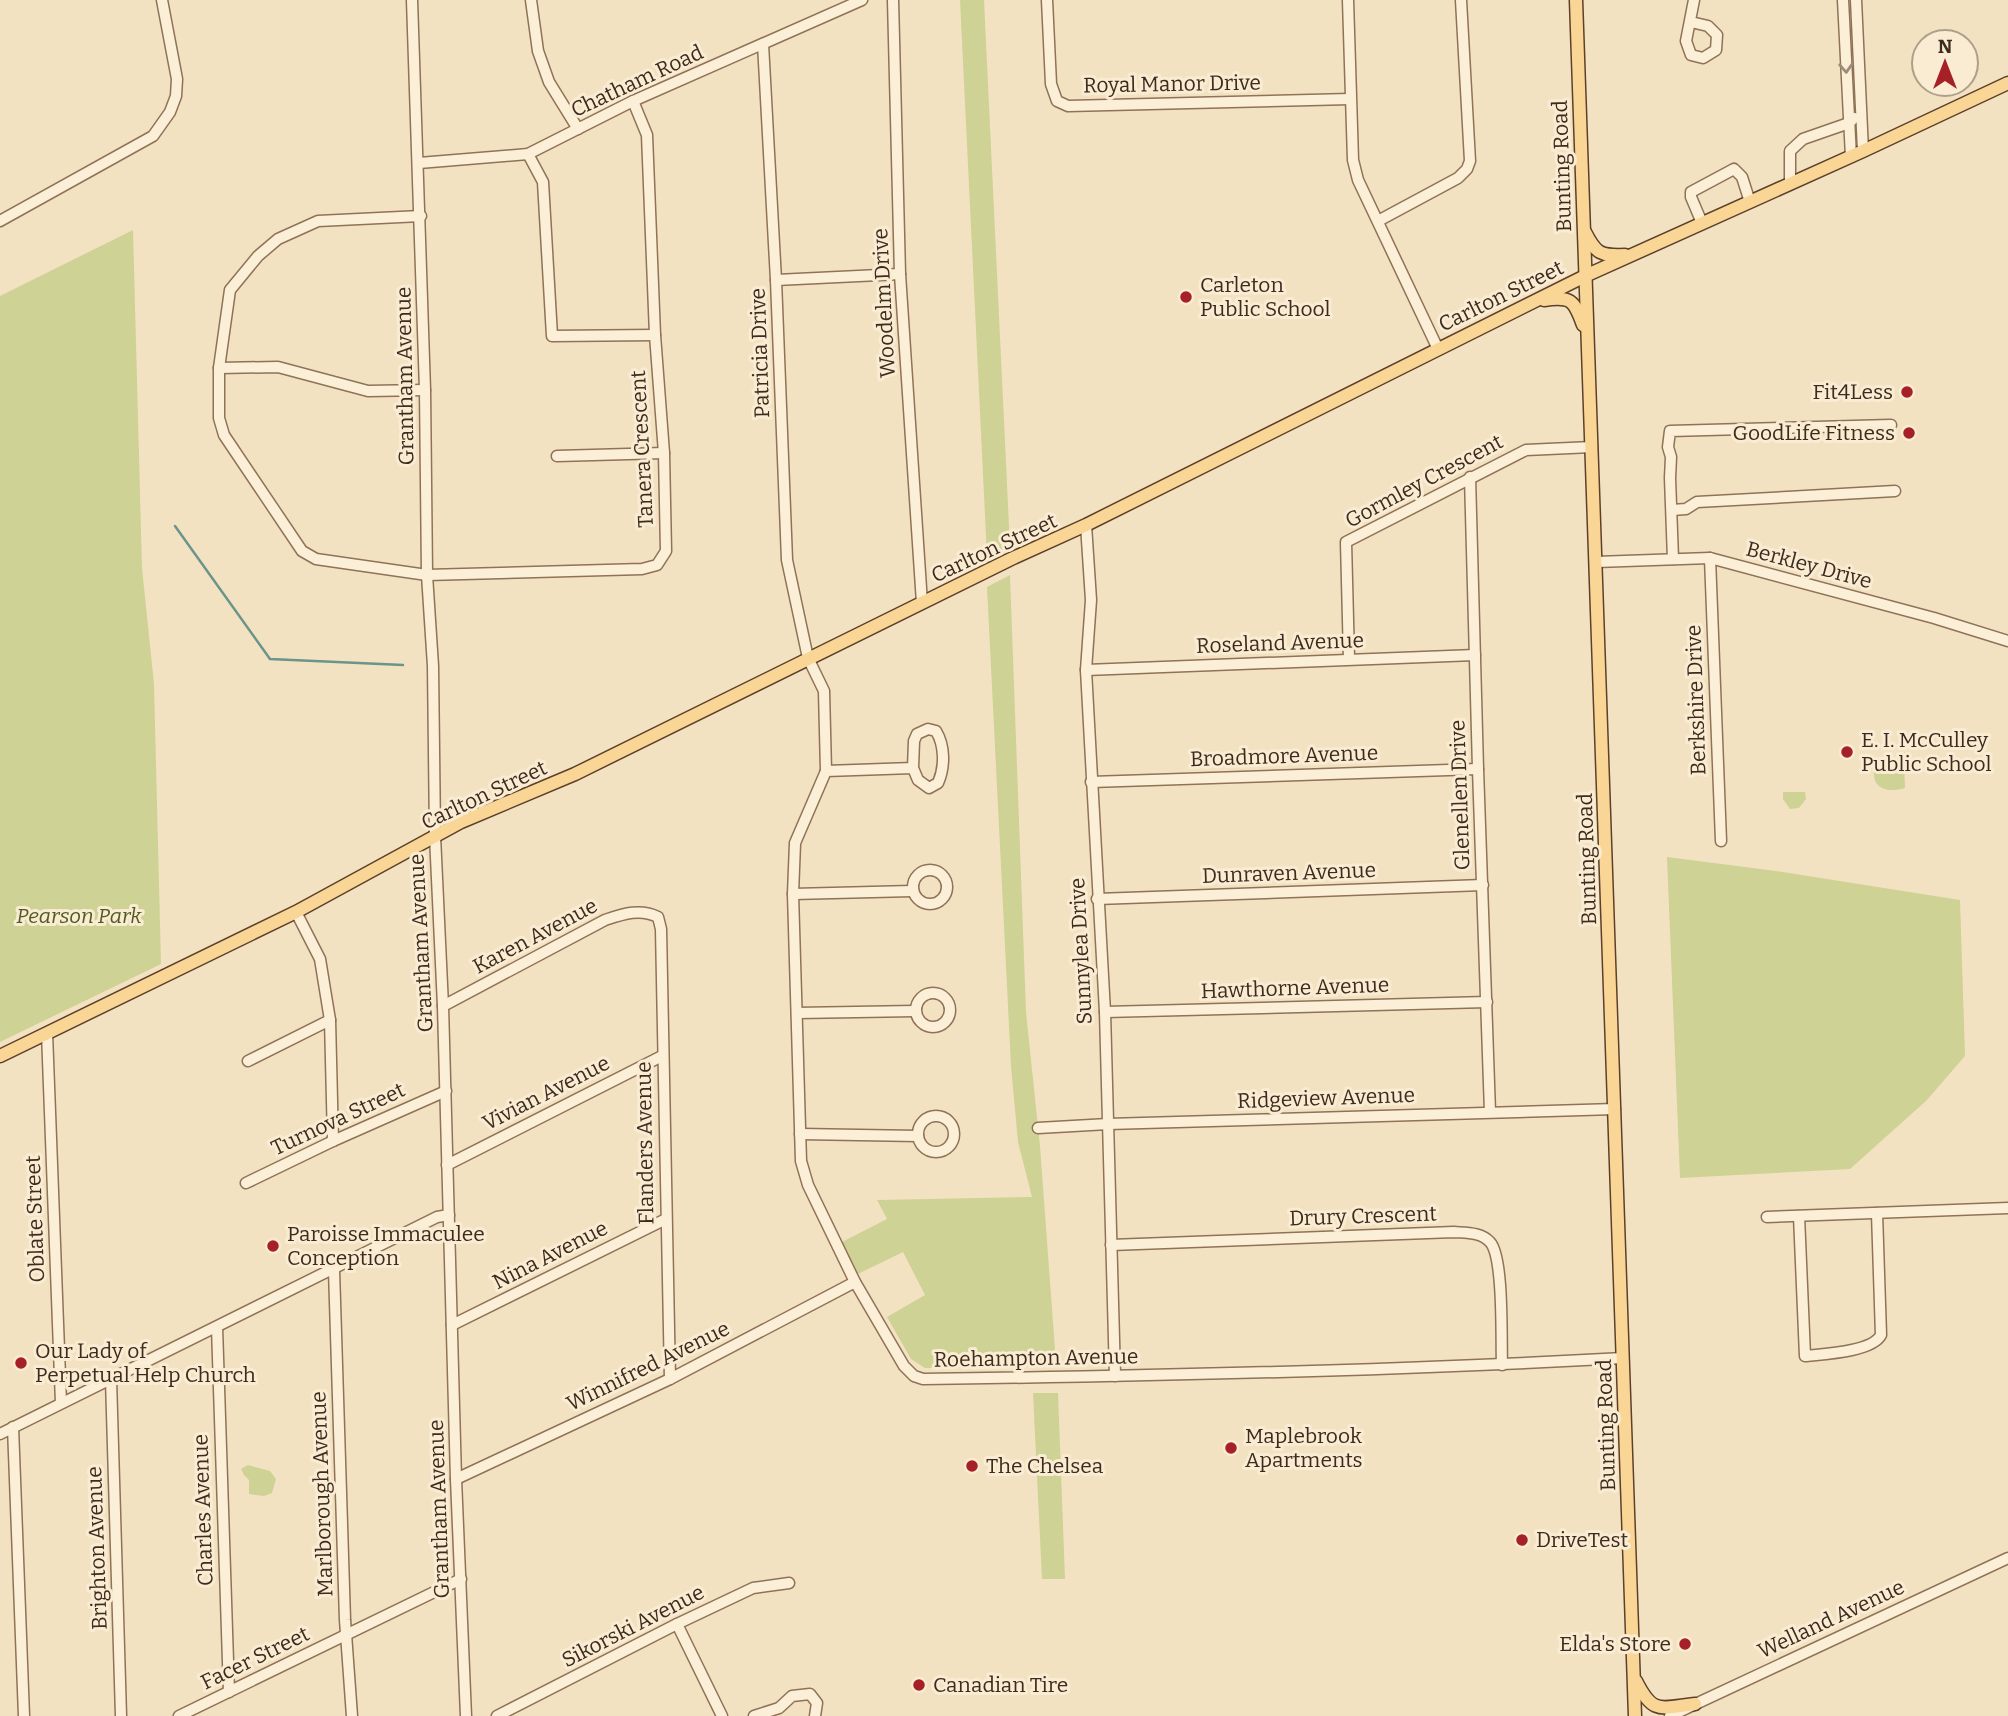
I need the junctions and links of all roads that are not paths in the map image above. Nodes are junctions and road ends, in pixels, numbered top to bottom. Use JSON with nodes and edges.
{"nodes":[{"id":1,"x":162,"y":0,"type":"edge"},
{"id":2,"x":412,"y":0,"type":"edge"},
{"id":3,"x":531,"y":0,"type":"edge"},
{"id":4,"x":862,"y":0,"type":"edge"},
{"id":5,"x":893,"y":0,"type":"edge"},
{"id":6,"x":1047,"y":0,"type":"edge"},
{"id":7,"x":1348,"y":0,"type":"edge"},
{"id":8,"x":1461,"y":0,"type":"edge"},
{"id":9,"x":1576,"y":0,"type":"edge"},
{"id":10,"x":1694,"y":0,"type":"edge"},
{"id":11,"x":1843,"y":0,"type":"edge"},
{"id":12,"x":1856,"y":0,"type":"edge"},
{"id":13,"x":1691,"y":22,"type":"dead end"},
{"id":14,"x":763,"y":44,"type":"junction"},
{"id":15,"x":2008,"y":83,"type":"edge"},
{"id":16,"x":1350,"y":99,"type":"junction"},
{"id":17,"x":633,"y":101,"type":"junction"},
{"id":18,"x":1861,"y":112,"type":"junction"},
{"id":19,"x":1849,"y":122,"type":"junction"},
{"id":20,"x":578,"y":129,"type":"junction"},
{"id":21,"x":528,"y":154,"type":"junction"},
{"id":22,"x":1857,"y":154,"type":"junction"},
{"id":23,"x":419,"y":163,"type":"junction"},
{"id":24,"x":1790,"y":184,"type":"junction"},
{"id":25,"x":1750,"y":202,"type":"junction"},
{"id":26,"x":421,"y":216,"type":"junction"},
{"id":27,"x":0,"y":221,"type":"edge"},
{"id":28,"x":1378,"y":221,"type":"junction"},
{"id":29,"x":1702,"y":223,"type":"junction"},
{"id":30,"x":1584,"y":229,"type":"junction"},
{"id":31,"x":1631,"y":255,"type":"junction"},
{"id":32,"x":900,"y":274,"type":"junction"},
{"id":33,"x":1585,"y":276,"type":"junction"},
{"id":34,"x":776,"y":280,"type":"junction"},
{"id":35,"x":1533,"y":302,"type":"junction"},
{"id":36,"x":655,"y":335,"type":"junction"},
{"id":37,"x":1587,"y":335,"type":"junction"},
{"id":38,"x":1438,"y":349,"type":"junction"},
{"id":39,"x":219,"y":368,"type":"junction"},
{"id":40,"x":425,"y":390,"type":"junction"},
{"id":41,"x":1891,"y":425,"type":"dead end"},
{"id":42,"x":1592,"y":447,"type":"junction"},
{"id":43,"x":664,"y":453,"type":"junction"},
{"id":44,"x":557,"y":456,"type":"dead end"},
{"id":45,"x":1470,"y":477,"type":"junction"},
{"id":46,"x":1895,"y":491,"type":"dead end"},
{"id":47,"x":1672,"y":510,"type":"junction"},
{"id":48,"x":1086,"y":525,"type":"junction"},
{"id":49,"x":1710,"y":558,"type":"junction"},
{"id":50,"x":1673,"y":559,"type":"junction"},
{"id":51,"x":1596,"y":562,"type":"junction"},
{"id":52,"x":427,"y":575,"type":"junction"},
{"id":53,"x":922,"y":604,"type":"junction"},
{"id":54,"x":2008,"y":641,"type":"edge"},
{"id":55,"x":1475,"y":655,"type":"junction"},
{"id":56,"x":808,"y":658,"type":"junction"},
{"id":57,"x":1349,"y":659,"type":"junction"},
{"id":58,"x":1086,"y":670,"type":"junction"},
{"id":59,"x":913,"y":768,"type":"junction"},
{"id":60,"x":1478,"y":769,"type":"junction"},
{"id":61,"x":826,"y":771,"type":"junction"},
{"id":62,"x":1091,"y":782,"type":"junction"},
{"id":63,"x":435,"y":836,"type":"junction"},
{"id":64,"x":1721,"y":841,"type":"dead end"},
{"id":65,"x":1483,"y":885,"type":"junction"},
{"id":66,"x":912,"y":891,"type":"dead end"},
{"id":67,"x":793,"y":894,"type":"junction"},
{"id":68,"x":1097,"y":899,"type":"junction"},
{"id":69,"x":296,"y":912,"type":"junction"},
{"id":70,"x":649,"y":912,"type":"joint"},
{"id":71,"x":1487,"y":1002,"type":"junction"},
{"id":72,"x":443,"y":1006,"type":"junction"},
{"id":73,"x":915,"y":1011,"type":"dead end"},
{"id":74,"x":1105,"y":1012,"type":"junction"},
{"id":75,"x":797,"y":1013,"type":"junction"},
{"id":76,"x":330,"y":1020,"type":"junction"},
{"id":77,"x":47,"y":1033,"type":"junction"},
{"id":78,"x":0,"y":1056,"type":"edge"},
{"id":79,"x":662,"y":1056,"type":"junction"},
{"id":80,"x":248,"y":1061,"type":"dead end"},
{"id":81,"x":446,"y":1091,"type":"junction"},
{"id":82,"x":1615,"y":1109,"type":"junction"},
{"id":83,"x":1490,"y":1112,"type":"junction"},
{"id":84,"x":1108,"y":1124,"type":"junction"},
{"id":85,"x":1038,"y":1128,"type":"dead end"},
{"id":86,"x":800,"y":1134,"type":"junction"},
{"id":87,"x":918,"y":1136,"type":"dead end"},
{"id":88,"x":333,"y":1141,"type":"junction"},
{"id":89,"x":447,"y":1164,"type":"junction"},
{"id":90,"x":246,"y":1183,"type":"dead end"},
{"id":91,"x":2008,"y":1208,"type":"edge"},
{"id":92,"x":1877,"y":1213,"type":"junction"},
{"id":93,"x":449,"y":1215,"type":"junction"},
{"id":94,"x":1799,"y":1216,"type":"junction"},
{"id":95,"x":1767,"y":1217,"type":"dead end"},
{"id":96,"x":666,"y":1219,"type":"junction"},
{"id":97,"x":1111,"y":1245,"type":"junction"},
{"id":98,"x":334,"y":1270,"type":"junction"},
{"id":99,"x":855,"y":1282,"type":"junction"},
{"id":100,"x":452,"y":1325,"type":"junction"},
{"id":101,"x":216,"y":1327,"type":"junction"},
{"id":102,"x":1623,"y":1358,"type":"junction"},
{"id":103,"x":1502,"y":1365,"type":"junction"},
{"id":104,"x":1115,"y":1376,"type":"junction"},
{"id":105,"x":111,"y":1379,"type":"junction"},
{"id":106,"x":670,"y":1379,"type":"junction"},
{"id":107,"x":61,"y":1403,"type":"junction"},
{"id":108,"x":13,"y":1427,"type":"junction"},
{"id":109,"x":0,"y":1434,"type":"edge"},
{"id":110,"x":456,"y":1479,"type":"junction"},
{"id":111,"x":2008,"y":1558,"type":"edge"},
{"id":112,"x":461,"y":1579,"type":"junction"},
{"id":113,"x":789,"y":1583,"type":"dead end"},
{"id":114,"x":677,"y":1624,"type":"junction"},
{"id":115,"x":347,"y":1634,"type":"junction"},
{"id":116,"x":1633,"y":1676,"type":"junction"},
{"id":117,"x":229,"y":1692,"type":"junction"},
{"id":118,"x":1695,"y":1704,"type":"junction"},
{"id":119,"x":783,"y":1712,"type":"edge"},
{"id":120,"x":23,"y":1716,"type":"edge"},
{"id":121,"x":121,"y":1716,"type":"edge"},
{"id":122,"x":179,"y":1716,"type":"edge"},
{"id":123,"x":352,"y":1716,"type":"edge"},
{"id":124,"x":466,"y":1716,"type":"edge"},
{"id":125,"x":497,"y":1716,"type":"edge"},
{"id":126,"x":722,"y":1716,"type":"edge"},
{"id":127,"x":756,"y":1716,"type":"edge"},
{"id":128,"x":815,"y":1716,"type":"edge"},
{"id":129,"x":1635,"y":1716,"type":"edge"},
{"id":130,"x":1671,"y":1716,"type":"edge"}],
"edges":[{"from":1,"to":27,"type":"street"},
{"from":2,"to":23,"type":"street","name":"Grantham Avenue"},
{"from":3,"to":20,"type":"street"},
{"from":4,"to":14,"type":"street","name":"Chatham Road"},
{"from":5,"to":32,"type":"street","name":"Woodelm Drive"},
{"from":6,"to":16,"type":"street","name":"Royal Manor Drive"},
{"from":7,"to":16,"type":"street"},
{"from":8,"to":28,"type":"street"},
{"from":9,"to":30,"type":"main road","name":"Bunting Road"},
{"from":10,"to":13,"type":"street"},
{"from":11,"to":19,"type":"street","one_way":true},
{"from":12,"to":18,"type":"street"},
{"from":14,"to":17,"type":"street","name":"Chatham Road"},
{"from":14,"to":34,"type":"street","name":"Patricia Drive"},
{"from":15,"to":22,"type":"main road","name":"Carlton Street"},
{"from":16,"to":28,"type":"street"},
{"from":17,"to":20,"type":"street","name":"Chatham Road"},
{"from":17,"to":36,"type":"street","name":"Tanera Crescent"},
{"from":18,"to":19,"type":"street"},
{"from":18,"to":22,"type":"street"},
{"from":19,"to":22,"type":"street"},
{"from":19,"to":24,"type":"street"},
{"from":20,"to":21,"type":"street","name":"Chatham Road"},
{"from":21,"to":23,"type":"street","name":"Chatham Road"},
{"from":21,"to":36,"type":"street"},
{"from":22,"to":24,"type":"main road","name":"Carlton Street"},
{"from":23,"to":26,"type":"street","name":"Grantham Avenue"},
{"from":24,"to":25,"type":"main road","name":"Carlton Street"},
{"from":25,"to":29,"type":"main road","name":"Carlton Street"},
{"from":25,"to":29,"type":"street"},
{"from":26,"to":39,"type":"street"},
{"from":26,"to":40,"type":"street","name":"Grantham Avenue"},
{"from":28,"to":38,"type":"street"},
{"from":29,"to":31,"type":"main road","name":"Carlton Street"},
{"from":30,"to":31,"type":"main road"},
{"from":30,"to":33,"type":"main road","name":"Bunting Road"},
{"from":31,"to":33,"type":"main road","name":"Carlton Street"},
{"from":32,"to":34,"type":"street"},
{"from":32,"to":53,"type":"street","name":"Woodelm Drive"},
{"from":33,"to":35,"type":"main road","name":"Carlton Street"},
{"from":33,"to":37,"type":"main road","name":"Bunting Road"},
{"from":34,"to":56,"type":"street","name":"Patricia Drive"},
{"from":35,"to":37,"type":"main road"},
{"from":35,"to":38,"type":"main road","name":"Carlton Street"},
{"from":36,"to":43,"type":"street","name":"Tanera Crescent"},
{"from":37,"to":42,"type":"main road","name":"Bunting Road"},
{"from":38,"to":48,"type":"main road","name":"Carlton Street"},
{"from":39,"to":40,"type":"street"},
{"from":39,"to":52,"type":"street"},
{"from":40,"to":52,"type":"street","name":"Grantham Avenue"},
{"from":41,"to":47,"type":"street"},
{"from":42,"to":45,"type":"street","name":"Gormley Crescent"},
{"from":42,"to":51,"type":"main road","name":"Bunting Road"},
{"from":43,"to":44,"type":"street"},
{"from":43,"to":52,"type":"street","name":"Tanera Crescent"},
{"from":45,"to":55,"type":"street","name":"Glenellen Drive"},
{"from":45,"to":57,"type":"street","name":"Gormley Crescent"},
{"from":46,"to":47,"type":"street"},
{"from":47,"to":50,"type":"street"},
{"from":48,"to":53,"type":"main road","name":"Carlton Street"},
{"from":48,"to":58,"type":"street","name":"Sunnylea Drive"},
{"from":49,"to":50,"type":"street","name":"Berkley Drive"},
{"from":49,"to":54,"type":"street","name":"Berkley Drive"},
{"from":49,"to":64,"type":"street","name":"Berkshire Drive"},
{"from":50,"to":51,"type":"street","name":"Berkley Drive"},
{"from":51,"to":82,"type":"main road","name":"Bunting Road"},
{"from":52,"to":63,"type":"street","name":"Grantham Avenue"},
{"from":53,"to":56,"type":"main road","name":"Carlton Street"},
{"from":55,"to":57,"type":"street","name":"Roseland Avenue"},
{"from":55,"to":60,"type":"street","name":"Glenellen Drive"},
{"from":56,"to":61,"type":"street","name":"Roehampton Avenue"},
{"from":56,"to":63,"type":"main road","name":"Carlton Street"},
{"from":57,"to":58,"type":"street","name":"Roseland Avenue"},
{"from":58,"to":62,"type":"street","name":"Sunnylea Drive"},
{"from":59,"to":59,"type":"street"},
{"from":59,"to":61,"type":"street"},
{"from":60,"to":62,"type":"street","name":"Broadmore Avenue"},
{"from":60,"to":65,"type":"street","name":"Glenellen Drive"},
{"from":61,"to":67,"type":"street","name":"Roehampton Avenue"},
{"from":62,"to":68,"type":"street","name":"Sunnylea Drive"},
{"from":63,"to":69,"type":"main road","name":"Carlton Street"},
{"from":63,"to":72,"type":"street","name":"Grantham Avenue"},
{"from":65,"to":68,"type":"street","name":"Dunraven Avenue"},
{"from":65,"to":71,"type":"street","name":"Glenellen Drive"},
{"from":66,"to":67,"type":"street"},
{"from":67,"to":75,"type":"street","name":"Roehampton Avenue"},
{"from":68,"to":74,"type":"street","name":"Sunnylea Drive"},
{"from":69,"to":76,"type":"street"},
{"from":69,"to":77,"type":"main road","name":"Carlton Street"},
{"from":70,"to":72,"type":"street","name":"Karen Avenue"},
{"from":70,"to":79,"type":"street","name":"Flanders Avenue"},
{"from":71,"to":74,"type":"street","name":"Hawthorne Avenue"},
{"from":71,"to":83,"type":"street","name":"Glenellen Drive"},
{"from":72,"to":81,"type":"street","name":"Grantham Avenue"},
{"from":73,"to":75,"type":"street"},
{"from":74,"to":84,"type":"street","name":"Sunnylea Drive"},
{"from":75,"to":86,"type":"street","name":"Roehampton Avenue"},
{"from":76,"to":80,"type":"street"},
{"from":76,"to":88,"type":"street"},
{"from":77,"to":78,"type":"main road","name":"Carlton Street"},
{"from":77,"to":107,"type":"street","name":"Oblate Street"},
{"from":79,"to":89,"type":"street","name":"Vivian Avenue"},
{"from":79,"to":96,"type":"street","name":"Flanders Avenue"},
{"from":81,"to":88,"type":"street","name":"Turnova Street"},
{"from":81,"to":89,"type":"street","name":"Grantham Avenue"},
{"from":82,"to":83,"type":"street","name":"Ridgeview Avenue"},
{"from":82,"to":102,"type":"main road","name":"Bunting Road"},
{"from":83,"to":84,"type":"street","name":"Ridgeview Avenue"},
{"from":84,"to":85,"type":"street","name":"Ridgeview Avenue"},
{"from":84,"to":97,"type":"street","name":"Sunnylea Drive"},
{"from":86,"to":87,"type":"street"},
{"from":86,"to":99,"type":"street","name":"Roehampton Avenue"},
{"from":88,"to":90,"type":"street","name":"Turnova Street"},
{"from":89,"to":93,"type":"street","name":"Grantham Avenue"},
{"from":91,"to":92,"type":"street"},
{"from":92,"to":94,"type":"street"},
{"from":92,"to":94,"type":"street"},
{"from":93,"to":98,"type":"street"},
{"from":93,"to":100,"type":"street","name":"Grantham Avenue"},
{"from":94,"to":95,"type":"street"},
{"from":96,"to":100,"type":"street","name":"Nina Avenue"},
{"from":96,"to":106,"type":"street","name":"Flanders Avenue"},
{"from":97,"to":103,"type":"street","name":"Drury Crescent"},
{"from":97,"to":104,"type":"street","name":"Sunnylea Drive"},
{"from":98,"to":101,"type":"street"},
{"from":98,"to":115,"type":"street","name":"Marlborough Avenue"},
{"from":99,"to":104,"type":"street","name":"Roehampton Avenue"},
{"from":99,"to":106,"type":"street","name":"Winnifred Avenue"},
{"from":100,"to":110,"type":"street","name":"Grantham Avenue"},
{"from":101,"to":105,"type":"street"},
{"from":101,"to":117,"type":"street","name":"Charles Avenue"},
{"from":102,"to":103,"type":"street","name":"Roehampton Avenue"},
{"from":102,"to":116,"type":"main road","name":"Bunting Road"},
{"from":103,"to":104,"type":"street","name":"Roehampton Avenue"},
{"from":105,"to":107,"type":"street"},
{"from":105,"to":121,"type":"street","name":"Brighton Avenue"},
{"from":106,"to":110,"type":"street","name":"Winnifred Avenue"},
{"from":107,"to":108,"type":"street"},
{"from":108,"to":109,"type":"street"},
{"from":108,"to":120,"type":"street"},
{"from":110,"to":112,"type":"street","name":"Grantham Avenue"},
{"from":111,"to":118,"type":"street","name":"Welland Avenue"},
{"from":112,"to":115,"type":"street","name":"Facer Street"},
{"from":112,"to":124,"type":"street","name":"Grantham Avenue"},
{"from":113,"to":114,"type":"street","name":"Sikorski Avenue"},
{"from":114,"to":125,"type":"street","name":"Sikorski Avenue"},
{"from":114,"to":126,"type":"street"},
{"from":115,"to":117,"type":"street","name":"Facer Street"},
{"from":115,"to":123,"type":"street","name":"Marlborough Avenue"},
{"from":116,"to":118,"type":"main road"},
{"from":116,"to":129,"type":"main road","name":"Bunting Road"},
{"from":117,"to":122,"type":"street","name":"Facer Street"},
{"from":118,"to":130,"type":"street","name":"Welland Avenue"},
{"from":119,"to":127,"type":"street"},
{"from":119,"to":128,"type":"street"}]}
